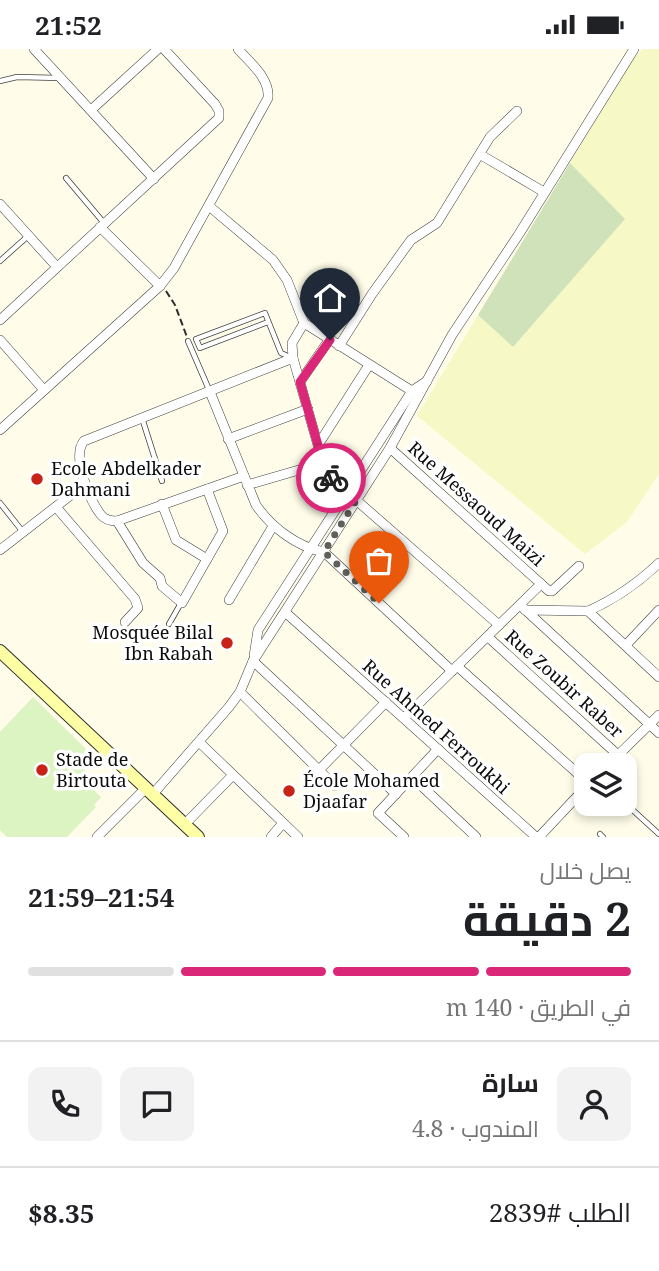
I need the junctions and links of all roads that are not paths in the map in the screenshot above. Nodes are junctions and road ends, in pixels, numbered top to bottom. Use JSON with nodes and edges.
{"nodes":[{"id":1,"x":34,"y":49,"type":"edge"},
{"id":2,"x":158,"y":49,"type":"edge"},
{"id":3,"x":164,"y":49,"type":"edge"},
{"id":4,"x":238,"y":49,"type":"edge"},
{"id":5,"x":629,"y":51,"type":"edge"},
{"id":6,"x":62,"y":78,"type":"junction"},
{"id":7,"x":0,"y":81,"type":"edge"},
{"id":8,"x":91,"y":110,"type":"junction"},
{"id":9,"x":517,"y":111,"type":"dead end"},
{"id":10,"x":481,"y":155,"type":"junction"},
{"id":11,"x":66,"y":178,"type":"dead end"},
{"id":12,"x":154,"y":179,"type":"junction"},
{"id":13,"x":544,"y":192,"type":"junction"},
{"id":14,"x":0,"y":204,"type":"edge"},
{"id":15,"x":209,"y":206,"type":"junction"},
{"id":16,"x":103,"y":225,"type":"junction"},
{"id":17,"x":28,"y":235,"type":"junction"},
{"id":18,"x":0,"y":261,"type":"edge"},
{"id":19,"x":57,"y":267,"type":"junction"},
{"id":20,"x":160,"y":286,"type":"junction"},
{"id":21,"x":0,"y":320,"type":"edge"},
{"id":22,"x":268,"y":322,"type":"dead end"},
{"id":23,"x":304,"y":323,"type":"junction"},
{"id":24,"x":0,"y":340,"type":"edge"},
{"id":25,"x":330,"y":340,"type":"junction"},
{"id":26,"x":188,"y":341,"type":"road end"},
{"id":27,"x":339,"y":346,"type":"junction"},
{"id":28,"x":293,"y":358,"type":"junction"},
{"id":29,"x":369,"y":365,"type":"junction"},
{"id":30,"x":300,"y":382,"type":"junction"},
{"id":31,"x":44,"y":390,"type":"junction"},
{"id":32,"x":209,"y":392,"type":"junction"},
{"id":33,"x":416,"y":393,"type":"junction"},
{"id":34,"x":308,"y":409,"type":"junction"},
{"id":35,"x":142,"y":418,"type":"junction"},
{"id":36,"x":0,"y":430,"type":"edge"},
{"id":37,"x":228,"y":439,"type":"junction"},
{"id":38,"x":318,"y":445,"type":"junction"},
{"id":39,"x":390,"y":448,"type":"junction"},
{"id":40,"x":323,"y":463,"type":"junction"},
{"id":41,"x":246,"y":480,"type":"junction"},
{"id":42,"x":162,"y":481,"type":"dead end"},
{"id":43,"x":85,"y":485,"type":"junction"},
{"id":44,"x":207,"y":489,"type":"junction"},
{"id":45,"x":348,"y":492,"type":"junction"},
{"id":46,"x":357,"y":499,"type":"junction"},
{"id":47,"x":0,"y":503,"type":"edge"},
{"id":48,"x":162,"y":504,"type":"junction"},
{"id":49,"x":56,"y":507,"type":"junction"},
{"id":50,"x":117,"y":521,"type":"junction"},
{"id":51,"x":273,"y":526,"type":"junction"},
{"id":52,"x":23,"y":532,"type":"junction"},
{"id":53,"x":311,"y":549,"type":"junction"},
{"id":54,"x":0,"y":550,"type":"edge"},
{"id":55,"x":324,"y":552,"type":"junction"},
{"id":56,"x":207,"y":559,"type":"junction"},
{"id":57,"x":659,"y":563,"type":"edge"},
{"id":58,"x":579,"y":566,"type":"dead end"},
{"id":59,"x":541,"y":584,"type":"junction"},
{"id":60,"x":229,"y":600,"type":"dead end"},
{"id":61,"x":181,"y":603,"type":"junction"},
{"id":62,"x":522,"y":608,"type":"junction"},
{"id":63,"x":659,"y":610,"type":"edge"},
{"id":64,"x":588,"y":611,"type":"junction"},
{"id":65,"x":285,"y":612,"type":"junction"},
{"id":66,"x":125,"y":622,"type":"dead end"},
{"id":67,"x":169,"y":624,"type":"dead end"},
{"id":68,"x":499,"y":625,"type":"junction"},
{"id":69,"x":488,"y":637,"type":"junction"},
{"id":70,"x":626,"y":645,"type":"junction"},
{"id":71,"x":0,"y":651,"type":"edge"},
{"id":72,"x":253,"y":661,"type":"junction"},
{"id":73,"x":454,"y":669,"type":"junction"},
{"id":74,"x":659,"y":677,"type":"edge"},
{"id":75,"x":240,"y":692,"type":"junction"},
{"id":76,"x":386,"y":702,"type":"junction"},
{"id":77,"x":659,"y":715,"type":"edge"},
{"id":78,"x":404,"y":718,"type":"junction"},
{"id":79,"x":650,"y":725,"type":"junction"},
{"id":80,"x":659,"y":733,"type":"edge"},
{"id":81,"x":200,"y":743,"type":"junction"},
{"id":82,"x":344,"y":745,"type":"junction"},
{"id":83,"x":438,"y":749,"type":"junction"},
{"id":84,"x":616,"y":753,"type":"edge"},
{"id":85,"x":620,"y":753,"type":"edge"},
{"id":86,"x":319,"y":770,"type":"junction"},
{"id":87,"x":574,"y":771,"type":"edge"},
{"id":88,"x":233,"y":775,"type":"junction"},
{"id":89,"x":412,"y":777,"type":"junction"},
{"id":90,"x":335,"y":786,"type":"dead end"},
{"id":91,"x":149,"y":791,"type":"junction"},
{"id":92,"x":396,"y":795,"type":"junction"},
{"id":93,"x":574,"y":800,"type":"edge"},
{"id":94,"x":637,"y":814,"type":"edge"},
{"id":95,"x":284,"y":823,"type":"junction"},
{"id":96,"x":185,"y":824,"type":"junction"},
{"id":97,"x":659,"y":834,"type":"edge"},
{"id":98,"x":97,"y":837,"type":"edge"},
{"id":99,"x":198,"y":837,"type":"edge"},
{"id":100,"x":271,"y":837,"type":"edge"},
{"id":101,"x":298,"y":837,"type":"edge"},
{"id":102,"x":404,"y":837,"type":"edge"},
{"id":103,"x":476,"y":837,"type":"edge"},
{"id":104,"x":538,"y":837,"type":"edge"}],
"edges":[{"from":1,"to":6,"type":"street"},
{"from":2,"to":8,"type":"street"},
{"from":3,"to":12,"type":"street"},
{"from":4,"to":15,"type":"street"},
{"from":5,"to":13,"type":"street"},
{"from":6,"to":7,"type":"lane"},
{"from":6,"to":8,"type":"street"},
{"from":8,"to":12,"type":"street"},
{"from":9,"to":10,"type":"street"},
{"from":10,"to":13,"type":"street"},
{"from":10,"to":27,"type":"street"},
{"from":11,"to":16,"type":"lane"},
{"from":12,"to":16,"type":"street"},
{"from":13,"to":33,"type":"street"},
{"from":14,"to":17,"type":"street"},
{"from":15,"to":20,"type":"street"},
{"from":15,"to":23,"type":"street"},
{"from":16,"to":19,"type":"street"},
{"from":16,"to":20,"type":"street"},
{"from":17,"to":18,"type":"lane"},
{"from":17,"to":19,"type":"street"},
{"from":19,"to":21,"type":"street"},
{"from":20,"to":31,"type":"street"},
{"from":22,"to":28,"type":"lane"},
{"from":23,"to":25,"type":"street"},
{"from":23,"to":28,"type":"street"},
{"from":24,"to":31,"type":"street"},
{"from":25,"to":27,"type":"street"},
{"from":25,"to":30,"type":"street"},
{"from":26,"to":32,"type":"lane"},
{"from":27,"to":29,"type":"street"},
{"from":28,"to":30,"type":"street"},
{"from":28,"to":32,"type":"street"},
{"from":29,"to":33,"type":"street"},
{"from":29,"to":38,"type":"street"},
{"from":30,"to":34,"type":"street"},
{"from":31,"to":36,"type":"street"},
{"from":32,"to":35,"type":"street"},
{"from":32,"to":37,"type":"street"},
{"from":33,"to":39,"type":"street"},
{"from":33,"to":45,"type":"street"},
{"from":34,"to":37,"type":"street"},
{"from":34,"to":38,"type":"street"},
{"from":35,"to":42,"type":"lane"},
{"from":35,"to":43,"type":"street"},
{"from":37,"to":41,"type":"street"},
{"from":38,"to":40,"type":"street"},
{"from":39,"to":46,"type":"street"},
{"from":39,"to":59,"type":"street","name":"Rue Messaoud Maizi"},
{"from":40,"to":41,"type":"street"},
{"from":40,"to":45,"type":"street"},
{"from":41,"to":44,"type":"street"},
{"from":41,"to":51,"type":"street"},
{"from":43,"to":49,"type":"street"},
{"from":43,"to":50,"type":"street"},
{"from":44,"to":48,"type":"street"},
{"from":44,"to":56,"type":"street"},
{"from":45,"to":46,"type":"street"},
{"from":45,"to":53,"type":"street"},
{"from":46,"to":55,"type":"street"},
{"from":46,"to":68,"type":"street"},
{"from":47,"to":52,"type":"lane"},
{"from":48,"to":50,"type":"street"},
{"from":48,"to":56,"type":"street"},
{"from":49,"to":52,"type":"street"},
{"from":49,"to":66,"type":"street"},
{"from":50,"to":61,"type":"street"},
{"from":51,"to":53,"type":"street"},
{"from":51,"to":60,"type":"street"},
{"from":52,"to":54,"type":"street"},
{"from":53,"to":55,"type":"street"},
{"from":53,"to":72,"type":"street"},
{"from":55,"to":65,"type":"street"},
{"from":55,"to":73,"type":"street"},
{"from":56,"to":61,"type":"street"},
{"from":57,"to":64,"type":"street"},
{"from":58,"to":59,"type":"street"},
{"from":59,"to":62,"type":"street"},
{"from":61,"to":67,"type":"lane"},
{"from":62,"to":64,"type":"street"},
{"from":62,"to":68,"type":"street"},
{"from":62,"to":79,"type":"street"},
{"from":63,"to":70,"type":"street"},
{"from":64,"to":70,"type":"street"},
{"from":65,"to":72,"type":"street"},
{"from":65,"to":76,"type":"street","name":"Rue Ahmed Ferroukhi"},
{"from":68,"to":69,"type":"street"},
{"from":69,"to":73,"type":"street"},
{"from":69,"to":84,"type":"street","name":"Rue Zoubir Raber"},
{"from":70,"to":74,"type":"street"},
{"from":71,"to":91,"type":"main road"},
{"from":72,"to":75,"type":"street"},
{"from":72,"to":82,"type":"street"},
{"from":73,"to":78,"type":"street"},
{"from":73,"to":87,"type":"street"},
{"from":75,"to":81,"type":"street"},
{"from":75,"to":86,"type":"street"},
{"from":76,"to":78,"type":"street","name":"Rue Ahmed Ferroukhi"},
{"from":76,"to":82,"type":"street"},
{"from":77,"to":79,"type":"street"},
{"from":78,"to":83,"type":"street","name":"Rue Ahmed Ferroukhi"},
{"from":79,"to":80,"type":"street"},
{"from":79,"to":85,"type":"street"},
{"from":81,"to":88,"type":"street"},
{"from":81,"to":91,"type":"street"},
{"from":82,"to":86,"type":"street"},
{"from":82,"to":92,"type":"street"},
{"from":83,"to":89,"type":"street"},
{"from":83,"to":104,"type":"street","name":"Rue Ahmed Ferroukhi"},
{"from":86,"to":90,"type":"street"},
{"from":88,"to":95,"type":"street"},
{"from":88,"to":96,"type":"street"},
{"from":89,"to":92,"type":"street"},
{"from":89,"to":103,"type":"street"},
{"from":91,"to":96,"type":"main road"},
{"from":91,"to":98,"type":"street"},
{"from":92,"to":102,"type":"street"},
{"from":93,"to":104,"type":"street"},
{"from":94,"to":97,"type":"lane"},
{"from":95,"to":100,"type":"street"},
{"from":95,"to":101,"type":"street"},
{"from":96,"to":99,"type":"main road"}]}
